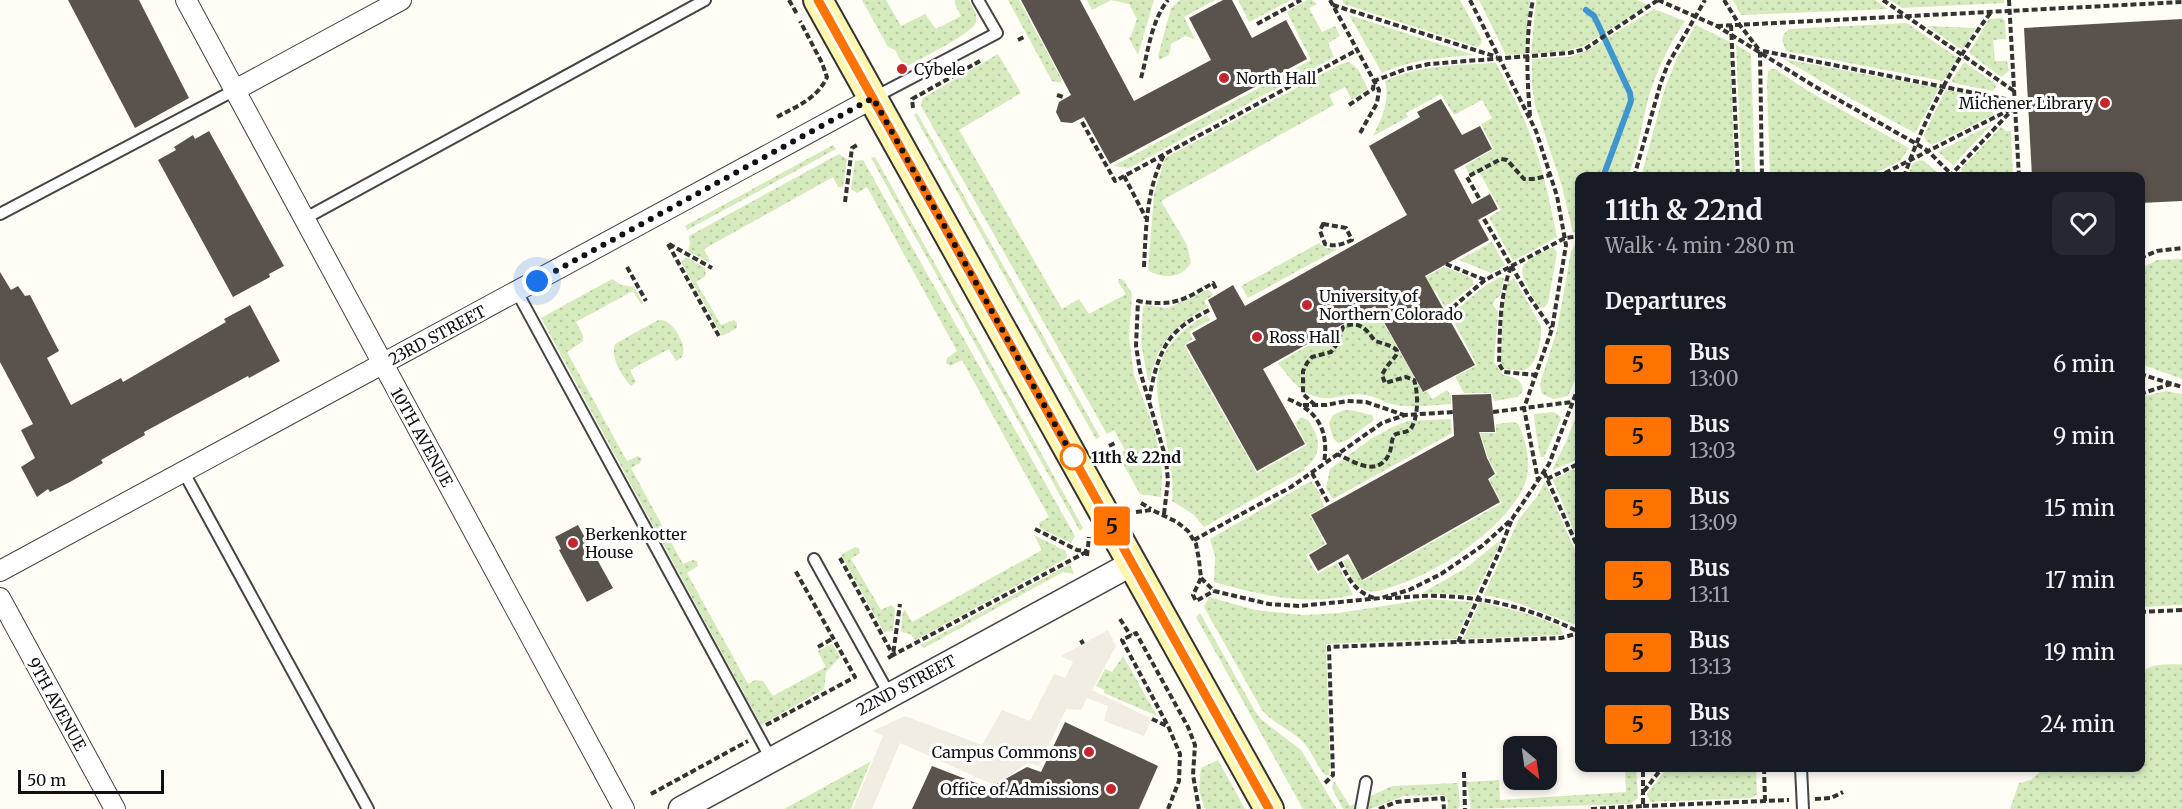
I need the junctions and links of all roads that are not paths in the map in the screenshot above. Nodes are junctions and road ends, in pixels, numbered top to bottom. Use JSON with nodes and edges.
{"nodes":[{"id":1,"x":186,"y":0,"type":"edge"},
{"id":2,"x":401,"y":0,"type":"edge"},
{"id":3,"x":705,"y":0,"type":"edge"},
{"id":4,"x":818,"y":0,"type":"edge"},
{"id":5,"x":978,"y":0,"type":"edge"},
{"id":6,"x":235,"y":90,"type":"junction"},
{"id":7,"x":873,"y":98,"type":"junction"},
{"id":8,"x":0,"y":214,"type":"edge"},
{"id":9,"x":304,"y":219,"type":"junction"},
{"id":10,"x":517,"y":292,"type":"junction"},
{"id":11,"x":382,"y":364,"type":"junction"},
{"id":12,"x":183,"y":471,"type":"junction"},
{"id":13,"x":814,"y":559,"type":"dead end"},
{"id":14,"x":1133,"y":563,"type":"junction"},
{"id":15,"x":0,"y":571,"type":"edge"},
{"id":16,"x":0,"y":598,"type":"edge"},
{"id":17,"x":889,"y":694,"type":"junction"},
{"id":18,"x":771,"y":759,"type":"junction"},
{"id":19,"x":1801,"y":772,"type":"edge"},
{"id":20,"x":1366,"y":782,"type":"dead end"},
{"id":21,"x":1803,"y":804,"type":"edge"},
{"id":22,"x":115,"y":809,"type":"edge"},
{"id":23,"x":368,"y":809,"type":"edge"},
{"id":24,"x":624,"y":809,"type":"edge"},
{"id":25,"x":681,"y":809,"type":"edge"},
{"id":26,"x":1269,"y":809,"type":"edge"},
{"id":27,"x":1361,"y":809,"type":"edge"}],
"edges":[{"from":1,"to":6,"type":"street","name":"10TH AVENUE"},
{"from":2,"to":6,"type":"street"},
{"from":3,"to":9,"type":"lane"},
{"from":4,"to":7,"type":"main road"},
{"from":5,"to":7,"type":"lane"},
{"from":6,"to":8,"type":"lane"},
{"from":6,"to":9,"type":"street","name":"10TH AVENUE"},
{"from":7,"to":10,"type":"street","name":"23RD STREET"},
{"from":7,"to":14,"type":"main road"},
{"from":9,"to":11,"type":"street","name":"10TH AVENUE"},
{"from":10,"to":11,"type":"street","name":"23RD STREET"},
{"from":10,"to":18,"type":"lane"},
{"from":11,"to":12,"type":"street","name":"23RD STREET"},
{"from":11,"to":24,"type":"street","name":"10TH AVENUE"},
{"from":12,"to":15,"type":"street","name":"23RD STREET"},
{"from":12,"to":23,"type":"lane"},
{"from":13,"to":17,"type":"lane"},
{"from":14,"to":17,"type":"street","name":"22ND STREET"},
{"from":14,"to":26,"type":"main road"},
{"from":16,"to":22,"type":"street","name":"9TH AVENUE"},
{"from":17,"to":18,"type":"street","name":"22ND STREET"},
{"from":18,"to":25,"type":"street","name":"22ND STREET"},
{"from":19,"to":21,"type":"lane"},
{"from":20,"to":27,"type":"lane"}]}
